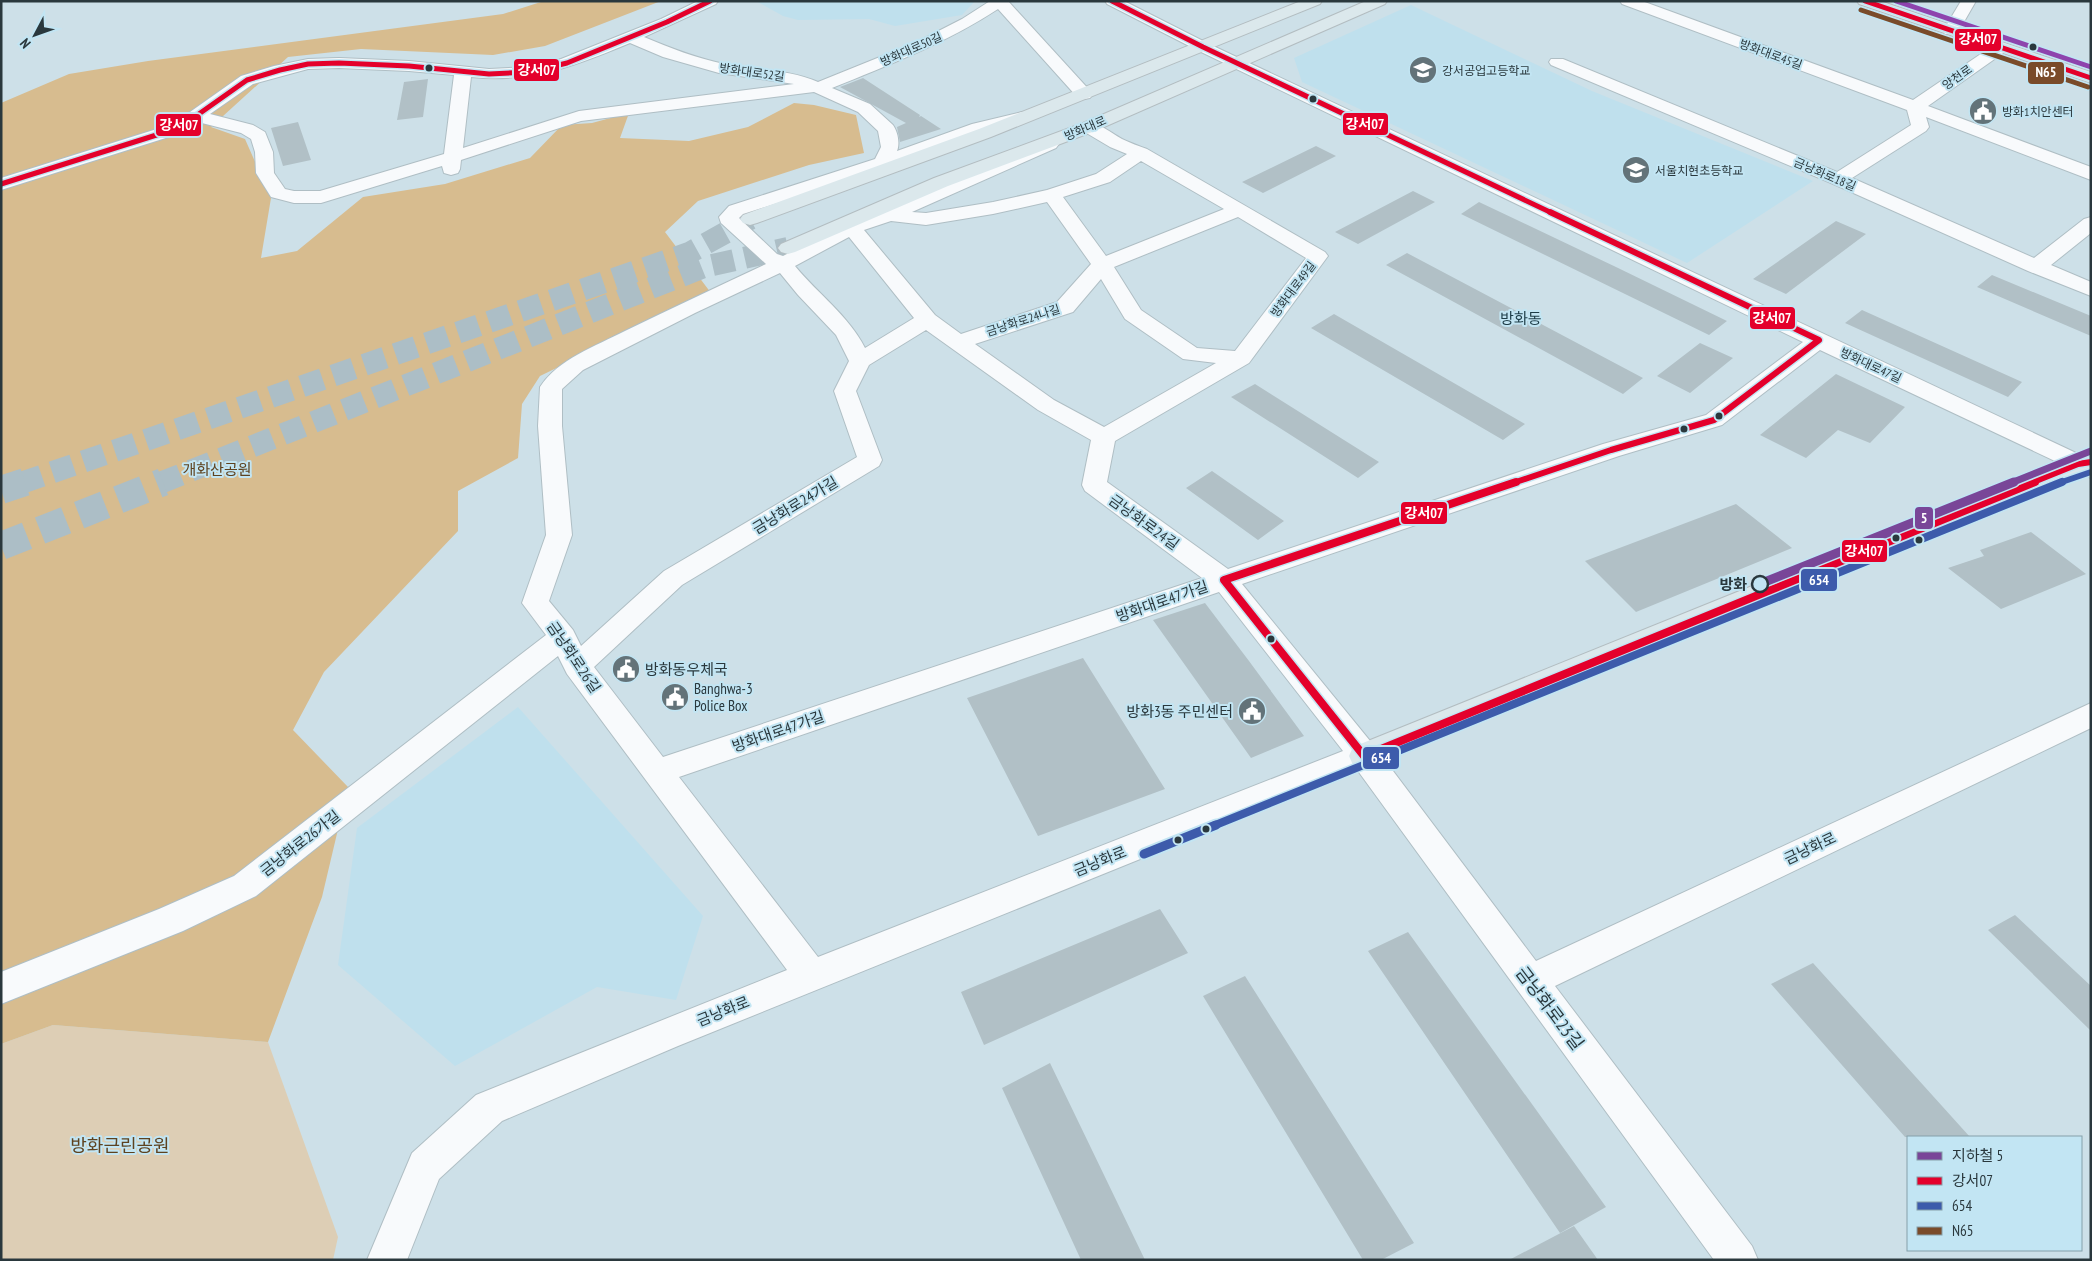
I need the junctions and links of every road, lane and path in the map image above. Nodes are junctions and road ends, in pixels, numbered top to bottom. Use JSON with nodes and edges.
{"nodes":[{"id":1,"x":711,"y":1,"type":"edge"},
{"id":2,"x":999,"y":1,"type":"edge"},
{"id":3,"x":1112,"y":1,"type":"edge"},
{"id":4,"x":1380,"y":1,"type":"edge"},
{"id":5,"x":1864,"y":1,"type":"edge"},
{"id":6,"x":1969,"y":1,"type":"edge"},
{"id":7,"x":1308,"y":2,"type":"edge"},
{"id":8,"x":1641,"y":3,"type":"edge"},
{"id":9,"x":1951,"y":31,"type":"junction"},
{"id":10,"x":630,"y":37,"type":"junction"},
{"id":11,"x":1203,"y":47,"type":"junction"},
{"id":12,"x":2000,"y":48,"type":"junction"},
{"id":13,"x":1557,"y":62,"type":"dead end"},
{"id":14,"x":1238,"y":63,"type":"junction"},
{"id":15,"x":463,"y":71,"type":"junction"},
{"id":16,"x":2091,"y":78,"type":"edge"},
{"id":17,"x":820,"y":87,"type":"junction"},
{"id":18,"x":1084,"y":94,"type":"junction"},
{"id":19,"x":1915,"y":107,"type":"junction"},
{"id":20,"x":196,"y":116,"type":"junction"},
{"id":21,"x":1022,"y":117,"type":"junction"},
{"id":22,"x":1089,"y":127,"type":"junction"},
{"id":23,"x":1065,"y":137,"type":"junction"},
{"id":24,"x":1140,"y":153,"type":"junction"},
{"id":25,"x":882,"y":163,"type":"junction"},
{"id":26,"x":451,"y":164,"type":"junction"},
{"id":27,"x":2091,"y":174,"type":"edge"},
{"id":28,"x":1838,"y":180,"type":"junction"},
{"id":29,"x":1,"y":184,"type":"edge"},
{"id":30,"x":1052,"y":195,"type":"junction"},
{"id":31,"x":1239,"y":210,"type":"junction"},
{"id":32,"x":888,"y":215,"type":"junction"},
{"id":33,"x":750,"y":219,"type":"tunnel mouth"},
{"id":34,"x":2091,"y":223,"type":"edge"},
{"id":35,"x":852,"y":228,"type":"junction"},
{"id":36,"x":785,"y":256,"type":"junction"},
{"id":37,"x":1102,"y":265,"type":"junction"},
{"id":38,"x":2035,"y":267,"type":"junction"},
{"id":39,"x":2091,"y":290,"type":"edge"},
{"id":40,"x":927,"y":320,"type":"junction"},
{"id":41,"x":1819,"y":340,"type":"junction"},
{"id":42,"x":958,"y":342,"type":"junction"},
{"id":43,"x":1241,"y":358,"type":"junction"},
{"id":44,"x":860,"y":361,"type":"junction"},
{"id":45,"x":1104,"y":437,"type":"junction"},
{"id":46,"x":2087,"y":465,"type":"edge"},
{"id":47,"x":1224,"y":580,"type":"junction"},
{"id":48,"x":562,"y":637,"type":"junction"},
{"id":49,"x":577,"y":666,"type":"junction"},
{"id":50,"x":2091,"y":715,"type":"edge"},
{"id":51,"x":1364,"y":756,"type":"junction"},
{"id":52,"x":658,"y":771,"type":"junction"},
{"id":53,"x":812,"y":976,"type":"junction"},
{"id":54,"x":1530,"y":981,"type":"junction"},
{"id":55,"x":1,"y":988,"type":"edge"},
{"id":56,"x":387,"y":1260,"type":"edge"},
{"id":57,"x":1738,"y":1260,"type":"edge"}],
"edges":[{"from":1,"to":10,"type":"street"},
{"from":2,"to":17,"type":"street","name":"방화대로50길"},
{"from":2,"to":18,"type":"street","name":"방화대로50길"},
{"from":3,"to":11,"type":"street","name":"방화대로47길"},
{"from":4,"to":14,"type":"main road","name":"방화대로"},
{"from":5,"to":9,"type":"main road"},
{"from":6,"to":9,"type":"street"},
{"from":7,"to":11,"type":"main road"},
{"from":8,"to":19,"type":"street","name":"방화대로45길"},
{"from":9,"to":12,"type":"main road"},
{"from":10,"to":15,"type":"street"},
{"from":10,"to":17,"type":"street","name":"방화대로52길"},
{"from":11,"to":14,"type":"street","name":"방화대로47길"},
{"from":11,"to":18,"type":"main road"},
{"from":12,"to":16,"type":"main road"},
{"from":12,"to":19,"type":"street","name":"양천로"},
{"from":13,"to":28,"type":"street","name":"금낭화로18길"},
{"from":14,"to":22,"type":"main road","name":"방화대로"},
{"from":14,"to":41,"type":"street","name":"방화대로47길"},
{"from":15,"to":20,"type":"street"},
{"from":15,"to":26,"type":"street"},
{"from":17,"to":25,"type":"street","name":"방화대로52길"},
{"from":17,"to":26,"type":"street"},
{"from":18,"to":21,"type":"main road"},
{"from":19,"to":27,"type":"street","name":"방화대로45길"},
{"from":19,"to":28,"type":"street"},
{"from":20,"to":26,"type":"street"},
{"from":20,"to":29,"type":"street"},
{"from":21,"to":25,"type":"street"},
{"from":21,"to":33,"type":"main road"},
{"from":22,"to":23,"type":"main road","name":"방화대로"},
{"from":22,"to":24,"type":"street","name":"방화대로49길"},
{"from":23,"to":32,"type":"street"},
{"from":23,"to":36,"type":"main road","name":"방화대로"},
{"from":24,"to":30,"type":"street"},
{"from":24,"to":31,"type":"street","name":"방화대로49길"},
{"from":25,"to":36,"type":"street"},
{"from":28,"to":38,"type":"street","name":"금낭화로18길"},
{"from":30,"to":32,"type":"street"},
{"from":30,"to":37,"type":"street"},
{"from":31,"to":37,"type":"street","name":"금낭화로24나길"},
{"from":31,"to":43,"type":"street","name":"방화대로49길"},
{"from":32,"to":35,"type":"street"},
{"from":34,"to":38,"type":"street"},
{"from":35,"to":36,"type":"street"},
{"from":35,"to":40,"type":"street"},
{"from":36,"to":44,"type":"street"},
{"from":36,"to":48,"type":"street","name":"금낭화로26길"},
{"from":37,"to":42,"type":"street","name":"금낭화로24나길"},
{"from":37,"to":43,"type":"street"},
{"from":38,"to":39,"type":"street","name":"금낭화로18길"},
{"from":40,"to":42,"type":"street"},
{"from":40,"to":44,"type":"street"},
{"from":41,"to":46,"type":"street","name":"방화대로47길"},
{"from":41,"to":47,"type":"street","name":"방화대로47가길"},
{"from":42,"to":45,"type":"street"},
{"from":43,"to":45,"type":"street","name":"방화대로49길"},
{"from":44,"to":49,"type":"street","name":"금낭화로24가길"},
{"from":45,"to":47,"type":"street","name":"금낭화로24길"},
{"from":46,"to":51,"type":"main road","name":"금낭화로"},
{"from":47,"to":51,"type":"street","name":"금낭화로24길"},
{"from":47,"to":52,"type":"street","name":"방화대로47가길"},
{"from":48,"to":49,"type":"street","name":"금낭화로26길"},
{"from":48,"to":55,"type":"street","name":"금낭화로26가길"},
{"from":49,"to":52,"type":"street","name":"금낭화로26길"},
{"from":50,"to":54,"type":"street","name":"금낭화로"},
{"from":51,"to":53,"type":"street","name":"금낭화로"},
{"from":51,"to":54,"type":"street","name":"금낭화로23길"},
{"from":52,"to":53,"type":"street","name":"금낭화로26길"},
{"from":53,"to":56,"type":"street","name":"금낭화로"},
{"from":54,"to":57,"type":"street","name":"금낭화로23길"}]}
